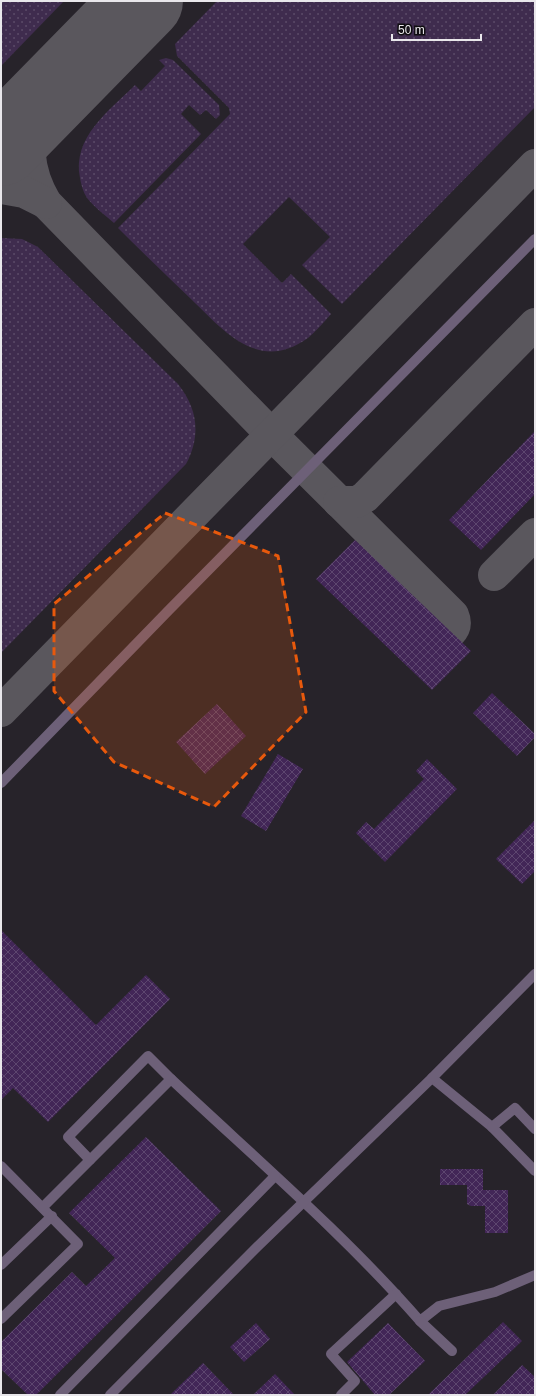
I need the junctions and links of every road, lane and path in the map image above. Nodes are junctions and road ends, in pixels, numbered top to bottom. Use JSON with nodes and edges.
{"nodes":[{"id":1,"x":535,"y":239,"type":"edge"},
{"id":2,"x":1,"y":783,"type":"edge"},
{"id":3,"x":535,"y":974,"type":"edge"},
{"id":4,"x":432,"y":1078,"type":"junction"},
{"id":5,"x":171,"y":1079,"type":"junction"},
{"id":6,"x":492,"y":1128,"type":"junction"},
{"id":7,"x":535,"y":1129,"type":"edge"},
{"id":8,"x":90,"y":1160,"type":"junction"},
{"id":9,"x":1,"y":1166,"type":"edge"},
{"id":10,"x":535,"y":1170,"type":"edge"},
{"id":11,"x":275,"y":1176,"type":"junction"},
{"id":12,"x":303,"y":1202,"type":"junction"},
{"id":13,"x":43,"y":1207,"type":"junction"},
{"id":14,"x":52,"y":1216,"type":"junction"},
{"id":15,"x":1,"y":1265,"type":"edge"},
{"id":16,"x":535,"y":1274,"type":"edge"},
{"id":17,"x":396,"y":1294,"type":"junction"},
{"id":18,"x":2,"y":1319,"type":"edge"},
{"id":19,"x":420,"y":1321,"type":"junction"},
{"id":20,"x":452,"y":1351,"type":"dead end"},
{"id":21,"x":60,"y":1395,"type":"edge"},
{"id":22,"x":110,"y":1395,"type":"edge"},
{"id":23,"x":341,"y":1395,"type":"edge"}],
"edges":[{"from":1,"to":2,"type":"street"},
{"from":3,"to":4,"type":"street"},
{"from":4,"to":6,"type":"street"},
{"from":4,"to":12,"type":"street"},
{"from":5,"to":8,"type":"street"},
{"from":5,"to":8,"type":"street"},
{"from":5,"to":11,"type":"street"},
{"from":6,"to":7,"type":"street"},
{"from":6,"to":10,"type":"street"},
{"from":8,"to":13,"type":"street"},
{"from":9,"to":13,"type":"street"},
{"from":11,"to":12,"type":"street"},
{"from":11,"to":21,"type":"street"},
{"from":12,"to":17,"type":"street"},
{"from":12,"to":22,"type":"street"},
{"from":13,"to":14,"type":"street"},
{"from":14,"to":15,"type":"street"},
{"from":14,"to":18,"type":"street"},
{"from":16,"to":19,"type":"street"},
{"from":17,"to":19,"type":"street"},
{"from":17,"to":23,"type":"street"},
{"from":19,"to":20,"type":"street"}]}
